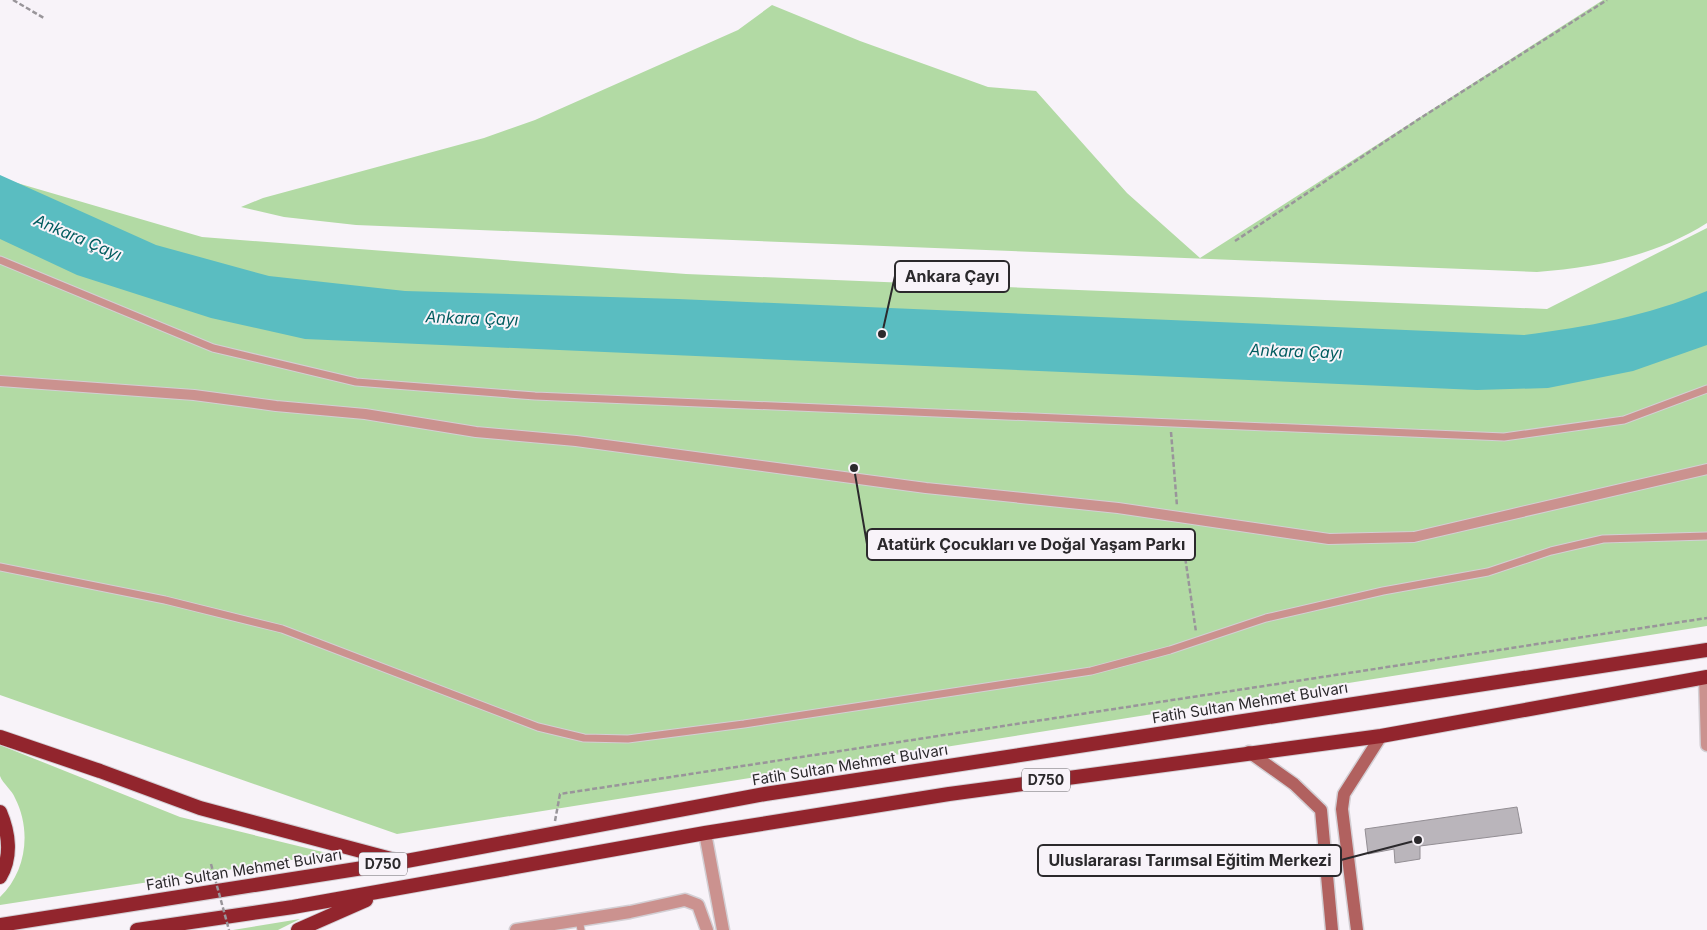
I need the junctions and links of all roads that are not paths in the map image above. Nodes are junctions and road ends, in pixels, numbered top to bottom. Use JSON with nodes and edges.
{"nodes":[{"id":1,"x":0,"y":260,"type":"edge"},
{"id":2,"x":0,"y":381,"type":"edge"},
{"id":3,"x":1707,"y":389,"type":"edge"},
{"id":4,"x":1707,"y":469,"type":"edge"},
{"id":5,"x":1707,"y":536,"type":"edge"},
{"id":6,"x":0,"y":567,"type":"edge"},
{"id":7,"x":1707,"y":650,"type":"edge"},
{"id":8,"x":1706,"y":677,"type":"edge"},
{"id":9,"x":1382,"y":736,"type":"junction"},
{"id":10,"x":0,"y":737,"type":"edge"},
{"id":11,"x":1707,"y":745,"type":"edge"},
{"id":12,"x":1250,"y":752,"type":"junction"},
{"id":13,"x":1342,"y":809,"type":"junction"},
{"id":14,"x":1321,"y":810,"type":"junction"},
{"id":15,"x":0,"y":812,"type":"edge"},
{"id":16,"x":705,"y":833,"type":"junction"},
{"id":17,"x":401,"y":862,"type":"junction"},
{"id":18,"x":0,"y":878,"type":"edge"},
{"id":19,"x":387,"y":891,"type":"junction"},
{"id":20,"x":0,"y":925,"type":"edge"},
{"id":21,"x":580,"y":925,"type":"edge"},
{"id":22,"x":137,"y":930,"type":"edge"},
{"id":23,"x":298,"y":930,"type":"edge"},
{"id":24,"x":516,"y":930,"type":"edge"},
{"id":25,"x":707,"y":930,"type":"edge"},
{"id":26,"x":722,"y":930,"type":"edge"},
{"id":27,"x":1332,"y":930,"type":"edge"},
{"id":28,"x":1357,"y":930,"type":"edge"}],
"edges":[{"from":1,"to":3,"type":"lane"},
{"from":2,"to":4,"type":"street"},
{"from":5,"to":6,"type":"lane"},
{"from":7,"to":17,"type":"highway","name":"Fatih Sultan Mehmet Bulvarı","number":"D750"},
{"from":8,"to":9,"type":"highway","number":"D750"},
{"from":8,"to":11,"type":"street"},
{"from":9,"to":12,"type":"highway","number":"D750"},
{"from":9,"to":13,"type":"main road"},
{"from":10,"to":17,"type":"highway"},
{"from":12,"to":14,"type":"main road"},
{"from":12,"to":16,"type":"highway","number":"D750"},
{"from":13,"to":14,"type":"main road"},
{"from":13,"to":28,"type":"main road"},
{"from":14,"to":27,"type":"main road"},
{"from":15,"to":18,"type":"highway"},
{"from":16,"to":19,"type":"highway","number":"D750"},
{"from":16,"to":26,"type":"street"},
{"from":17,"to":20,"type":"highway","name":"Fatih Sultan Mehmet Bulvarı","number":"D750"},
{"from":19,"to":22,"type":"highway","number":"D750"},
{"from":19,"to":23,"type":"highway"},
{"from":21,"to":24,"type":"street"},
{"from":21,"to":25,"type":"street"}]}
